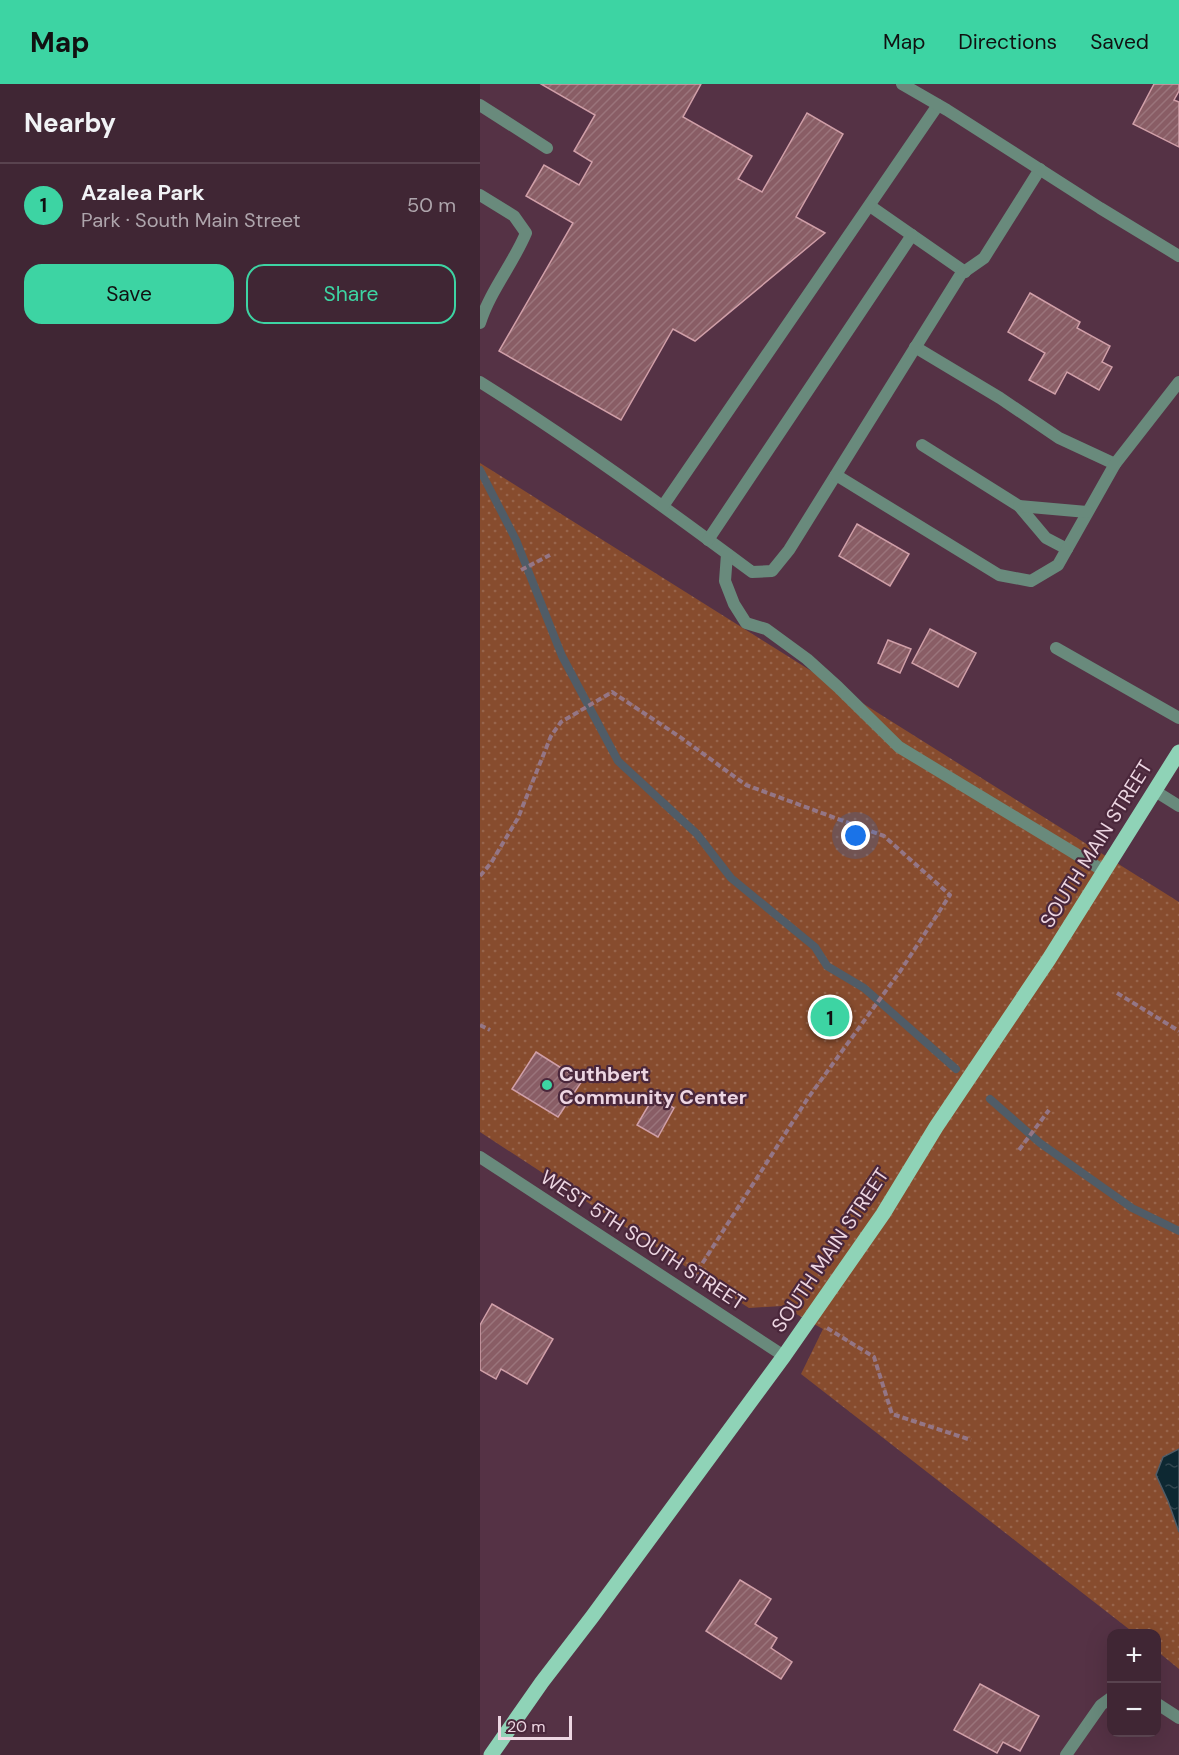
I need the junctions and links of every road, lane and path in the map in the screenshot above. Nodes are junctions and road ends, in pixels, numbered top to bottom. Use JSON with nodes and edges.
{"nodes":[{"id":1,"x":902,"y":84,"type":"edge"},
{"id":2,"x":480,"y":105,"type":"edge"},
{"id":3,"x":939,"y":105,"type":"junction"},
{"id":4,"x":547,"y":148,"type":"dead end"},
{"id":5,"x":1040,"y":169,"type":"junction"},
{"id":6,"x":480,"y":195,"type":"edge"},
{"id":7,"x":870,"y":206,"type":"junction"},
{"id":8,"x":912,"y":235,"type":"junction"},
{"id":9,"x":1179,"y":256,"type":"edge"},
{"id":10,"x":965,"y":272,"type":"junction"},
{"id":11,"x":480,"y":323,"type":"edge"},
{"id":12,"x":915,"y":347,"type":"junction"},
{"id":13,"x":480,"y":381,"type":"edge"},
{"id":14,"x":1179,"y":381,"type":"edge"},
{"id":15,"x":922,"y":445,"type":"dead end"},
{"id":16,"x":1115,"y":464,"type":"junction"},
{"id":17,"x":836,"y":475,"type":"junction"},
{"id":18,"x":663,"y":506,"type":"junction"},
{"id":19,"x":1019,"y":506,"type":"junction"},
{"id":20,"x":1087,"y":512,"type":"junction"},
{"id":21,"x":708,"y":540,"type":"junction"},
{"id":22,"x":1067,"y":549,"type":"junction"},
{"id":23,"x":727,"y":554,"type":"junction"},
{"id":24,"x":550,"y":555,"type":"dead end"},
{"id":25,"x":521,"y":570,"type":"dead end"},
{"id":26,"x":1056,"y":648,"type":"dead end"},
{"id":27,"x":1179,"y":718,"type":"edge"},
{"id":28,"x":1179,"y":752,"type":"edge"},
{"id":29,"x":1155,"y":790,"type":"junction"},
{"id":30,"x":1179,"y":807,"type":"edge"},
{"id":31,"x":1104,"y":871,"type":"junction"},
{"id":32,"x":480,"y":876,"type":"edge"},
{"id":33,"x":1117,"y":993,"type":"dead end"},
{"id":34,"x":480,"y":1026,"type":"edge"},
{"id":35,"x":490,"y":1030,"type":"dead end"},
{"id":36,"x":1179,"y":1031,"type":"edge"},
{"id":37,"x":1049,"y":1110,"type":"dead end"},
{"id":38,"x":1019,"y":1150,"type":"dead end"},
{"id":39,"x":480,"y":1157,"type":"edge"},
{"id":40,"x":685,"y":1291,"type":"junction"},
{"id":41,"x":810,"y":1317,"type":"junction"},
{"id":42,"x":784,"y":1356,"type":"junction"},
{"id":43,"x":971,"y":1440,"type":"dead end"},
{"id":44,"x":1107,"y":1701,"type":"edge"},
{"id":45,"x":1161,"y":1706,"type":"edge"},
{"id":46,"x":1179,"y":1718,"type":"edge"},
{"id":47,"x":491,"y":1755,"type":"edge"},
{"id":48,"x":1066,"y":1755,"type":"edge"}],
"edges":[{"from":1,"to":3,"type":"street"},
{"from":2,"to":4,"type":"street"},
{"from":3,"to":5,"type":"street"},
{"from":3,"to":7,"type":"street"},
{"from":5,"to":9,"type":"street"},
{"from":5,"to":10,"type":"street"},
{"from":6,"to":11,"type":"street"},
{"from":7,"to":8,"type":"street"},
{"from":7,"to":18,"type":"street"},
{"from":8,"to":10,"type":"street"},
{"from":8,"to":21,"type":"street"},
{"from":10,"to":12,"type":"street"},
{"from":12,"to":16,"type":"street"},
{"from":12,"to":17,"type":"street"},
{"from":13,"to":18,"type":"street"},
{"from":14,"to":16,"type":"street"},
{"from":15,"to":19,"type":"street"},
{"from":16,"to":20,"type":"street"},
{"from":17,"to":22,"type":"street"},
{"from":17,"to":23,"type":"street"},
{"from":18,"to":21,"type":"street"},
{"from":19,"to":20,"type":"street"},
{"from":19,"to":22,"type":"street"},
{"from":20,"to":22,"type":"street"},
{"from":21,"to":23,"type":"street"},
{"from":23,"to":31,"type":"street"},
{"from":24,"to":25,"type":"path"},
{"from":26,"to":27,"type":"street"},
{"from":28,"to":29,"type":"main road","name":"SOUTH MAIN STREET"},
{"from":29,"to":30,"type":"street"},
{"from":29,"to":31,"type":"main road","name":"SOUTH MAIN STREET"},
{"from":31,"to":41,"type":"main road","name":"SOUTH MAIN STREET"},
{"from":32,"to":40,"type":"path"},
{"from":33,"to":36,"type":"path"},
{"from":34,"to":35,"type":"path"},
{"from":37,"to":38,"type":"path"},
{"from":39,"to":40,"type":"street","name":"WEST 5TH SOUTH STREET"},
{"from":40,"to":42,"type":"street","name":"WEST 5TH SOUTH STREET"},
{"from":41,"to":42,"type":"main road","name":"SOUTH MAIN STREET"},
{"from":41,"to":43,"type":"path"},
{"from":42,"to":47,"type":"main road","name":"SOUTH MAIN STREET"},
{"from":44,"to":48,"type":"street"},
{"from":45,"to":46,"type":"street"}]}
